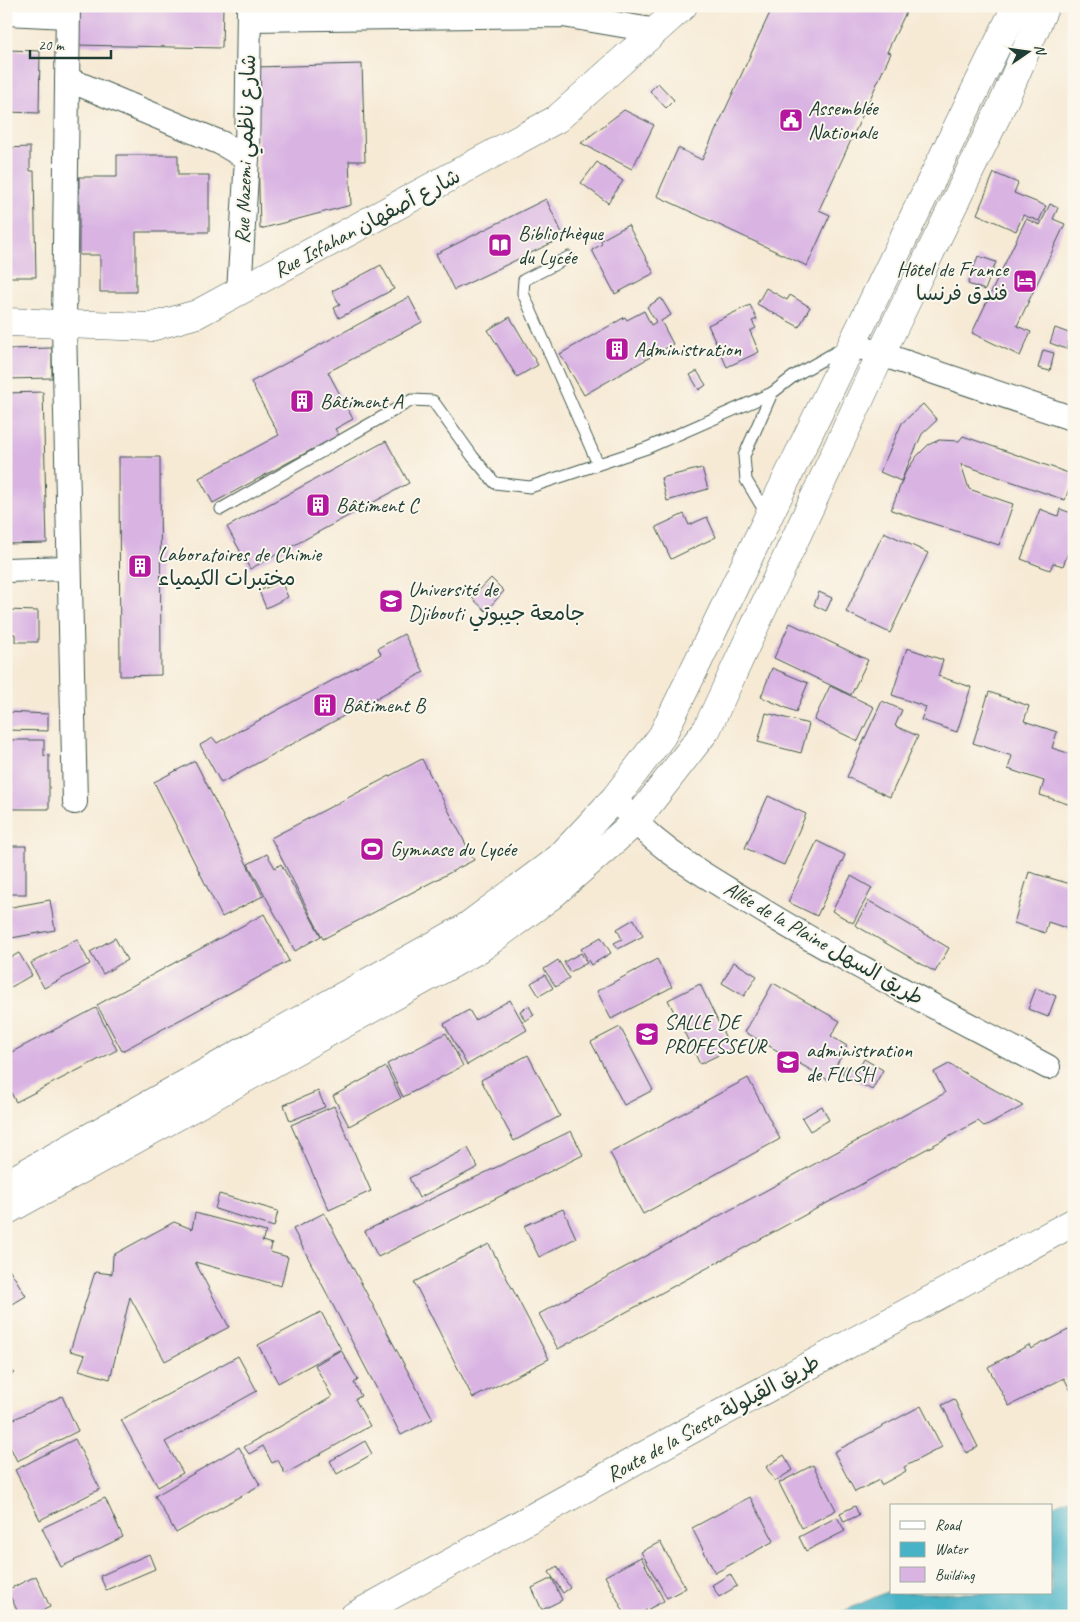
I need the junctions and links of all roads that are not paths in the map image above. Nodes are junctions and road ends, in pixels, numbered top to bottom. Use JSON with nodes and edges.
{"nodes":[{"id":1,"x":683,"y":6,"type":"edge"},
{"id":2,"x":1045,"y":6,"type":"edge"},
{"id":3,"x":1016,"y":8,"type":"edge"},
{"id":4,"x":67,"y":11,"type":"edge"},
{"id":5,"x":562,"y":11,"type":"edge"},
{"id":6,"x":6,"y":13,"type":"edge"},
{"id":7,"x":249,"y":13,"type":"edge"},
{"id":8,"x":657,"y":31,"type":"junction"},
{"id":9,"x":66,"y":79,"type":"junction"},
{"id":10,"x":248,"y":158,"type":"junction"},
{"id":11,"x":569,"y":257,"type":"dead end"},
{"id":12,"x":239,"y":292,"type":"junction"},
{"id":13,"x":6,"y":322,"type":"edge"},
{"id":14,"x":64,"y":326,"type":"junction"},
{"id":15,"x":851,"y":344,"type":"junction"},
{"id":16,"x":881,"y":354,"type":"junction"},
{"id":17,"x":772,"y":393,"type":"junction"},
{"id":18,"x":1074,"y":419,"type":"edge"},
{"id":19,"x":598,"y":464,"type":"junction"},
{"id":20,"x":221,"y":509,"type":"dead end"},
{"id":21,"x":768,"y":517,"type":"junction"},
{"id":22,"x":68,"y":568,"type":"junction"},
{"id":23,"x":6,"y":570,"type":"edge"},
{"id":24,"x":615,"y":798,"type":"junction"},
{"id":25,"x":75,"y":802,"type":"dead end"},
{"id":26,"x":634,"y":823,"type":"junction"},
{"id":27,"x":1048,"y":1067,"type":"dead end"},
{"id":28,"x":6,"y":1184,"type":"edge"},
{"id":29,"x":6,"y":1211,"type":"edge"},
{"id":30,"x":1074,"y":1222,"type":"edge"},
{"id":31,"x":354,"y":1616,"type":"edge"}],
"edges":[{"from":1,"to":8,"type":"main road","name":"Rue Isfahan شارع أصفهان"},
{"from":2,"to":16,"type":"main road"},
{"from":3,"to":15,"type":"main road"},
{"from":4,"to":6,"type":"street"},
{"from":4,"to":9,"type":"street"},
{"from":5,"to":7,"type":"street"},
{"from":5,"to":8,"type":"street"},
{"from":7,"to":10,"type":"street","name":"Rue Nazemi شارع ناظمي"},
{"from":8,"to":12,"type":"main road","name":"Rue Isfahan شارع أصفهان"},
{"from":9,"to":10,"type":"street"},
{"from":9,"to":14,"type":"street"},
{"from":10,"to":12,"type":"street","name":"Rue Nazemi شارع ناظمي"},
{"from":11,"to":19,"type":"lane"},
{"from":12,"to":14,"type":"main road","name":"Rue Isfahan شارع أصفهان"},
{"from":13,"to":14,"type":"main road","name":"Rue Isfahan شارع أصفهان"},
{"from":14,"to":22,"type":"street"},
{"from":15,"to":16,"type":"street"},
{"from":15,"to":17,"type":"lane"},
{"from":15,"to":21,"type":"main road"},
{"from":16,"to":18,"type":"street"},
{"from":16,"to":26,"type":"main road"},
{"from":17,"to":19,"type":"lane"},
{"from":17,"to":21,"type":"lane"},
{"from":19,"to":20,"type":"lane"},
{"from":21,"to":24,"type":"main road"},
{"from":22,"to":23,"type":"street"},
{"from":22,"to":25,"type":"street"},
{"from":24,"to":26,"type":"street","name":"Allée de la Plaine طريق السهل"},
{"from":24,"to":28,"type":"main road"},
{"from":26,"to":27,"type":"street","name":"Allée de la Plaine طريق السهل"},
{"from":26,"to":29,"type":"main road"},
{"from":30,"to":31,"type":"main road","name":"Route de la Siesta طريق القيلولة"}]}
